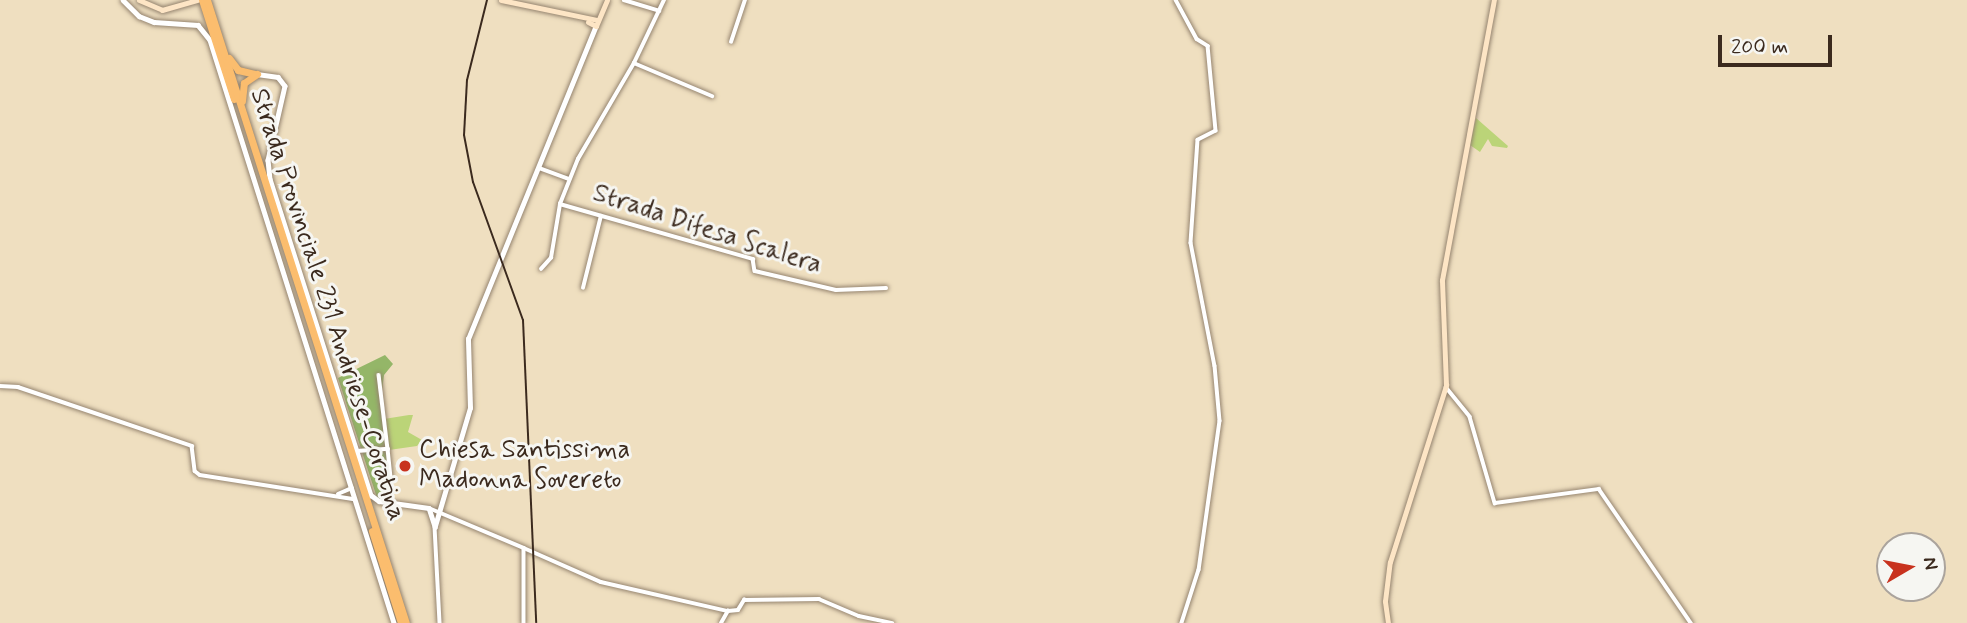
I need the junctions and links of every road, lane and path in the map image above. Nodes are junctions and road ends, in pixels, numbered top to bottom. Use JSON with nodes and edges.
{"nodes":[{"id":1,"x":123,"y":0,"type":"edge"},
{"id":2,"x":139,"y":0,"type":"edge"},
{"id":3,"x":202,"y":0,"type":"edge"},
{"id":4,"x":503,"y":0,"type":"edge"},
{"id":5,"x":607,"y":0,"type":"edge"},
{"id":6,"x":624,"y":0,"type":"edge"},
{"id":7,"x":664,"y":0,"type":"edge"},
{"id":8,"x":745,"y":0,"type":"edge"},
{"id":9,"x":1176,"y":0,"type":"edge"},
{"id":10,"x":1494,"y":0,"type":"edge"},
{"id":11,"x":659,"y":11,"type":"junction"},
{"id":12,"x":597,"y":23,"type":"junction"},
{"id":13,"x":216,"y":28,"type":"junction"},
{"id":14,"x":731,"y":42,"type":"dead end"},
{"id":15,"x":634,"y":63,"type":"junction"},
{"id":16,"x":257,"y":74,"type":"junction"},
{"id":17,"x":712,"y":96,"type":"dead end"},
{"id":18,"x":254,"y":147,"type":"junction"},
{"id":19,"x":539,"y":168,"type":"junction"},
{"id":20,"x":569,"y":180,"type":"junction"},
{"id":21,"x":560,"y":204,"type":"junction"},
{"id":22,"x":601,"y":216,"type":"junction"},
{"id":23,"x":541,"y":269,"type":"dead end"},
{"id":24,"x":583,"y":288,"type":"dead end"},
{"id":25,"x":886,"y":288,"type":"dead end"},
{"id":26,"x":379,"y":375,"type":"dead end"},
{"id":27,"x":0,"y":386,"type":"edge"},
{"id":28,"x":1446,"y":386,"type":"junction"},
{"id":29,"x":388,"y":449,"type":"junction"},
{"id":30,"x":357,"y":451,"type":"junction"},
{"id":31,"x":391,"y":478,"type":"dead end"},
{"id":32,"x":352,"y":488,"type":"junction"},
{"id":33,"x":336,"y":495,"type":"junction"},
{"id":34,"x":355,"y":499,"type":"junction"},
{"id":35,"x":429,"y":508,"type":"junction"},
{"id":36,"x":440,"y":511,"type":"junction"},
{"id":37,"x":435,"y":527,"type":"junction"},
{"id":38,"x":524,"y":548,"type":"junction"},
{"id":39,"x":728,"y":611,"type":"junction"},
{"id":40,"x":394,"y":623,"type":"edge"},
{"id":41,"x":404,"y":623,"type":"edge"},
{"id":42,"x":440,"y":623,"type":"edge"},
{"id":43,"x":524,"y":623,"type":"edge"},
{"id":44,"x":721,"y":623,"type":"edge"},
{"id":45,"x":892,"y":623,"type":"edge"},
{"id":46,"x":1182,"y":623,"type":"edge"},
{"id":47,"x":1388,"y":623,"type":"edge"},
{"id":48,"x":1691,"y":623,"type":"edge"}],
"edges":[{"from":1,"to":32,"type":"street"},
{"from":2,"to":3,"type":"main road"},
{"from":3,"to":13,"type":"highway","name":"Strada Provinciale 231 Andriese-Coratina"},
{"from":3,"to":41,"type":"highway","name":"Strada Provinciale 231 Andriese-Coratina"},
{"from":4,"to":12,"type":"main road"},
{"from":5,"to":12,"type":"main road"},
{"from":6,"to":11,"type":"street"},
{"from":7,"to":11,"type":"street"},
{"from":8,"to":14,"type":"street"},
{"from":9,"to":46,"type":"street"},
{"from":10,"to":28,"type":"main road"},
{"from":11,"to":15,"type":"street"},
{"from":12,"to":19,"type":"street"},
{"from":13,"to":16,"type":"highway"},
{"from":13,"to":18,"type":"highway","name":"Strada Provinciale 231 Andriese-Coratina"},
{"from":15,"to":17,"type":"street"},
{"from":15,"to":20,"type":"street"},
{"from":16,"to":18,"type":"highway"},
{"from":16,"to":30,"type":"street"},
{"from":18,"to":41,"type":"highway","name":"Strada Provinciale 231 Andriese-Coratina"},
{"from":19,"to":20,"type":"street"},
{"from":19,"to":36,"type":"street"},
{"from":20,"to":21,"type":"street"},
{"from":21,"to":22,"type":"street","name":"Strada Difesa Scalera"},
{"from":21,"to":23,"type":"street"},
{"from":22,"to":24,"type":"street"},
{"from":22,"to":25,"type":"street","name":"Strada Difesa Scalera"},
{"from":26,"to":29,"type":"street"},
{"from":27,"to":33,"type":"street"},
{"from":28,"to":47,"type":"main road"},
{"from":28,"to":48,"type":"street"},
{"from":29,"to":30,"type":"street"},
{"from":29,"to":31,"type":"street"},
{"from":30,"to":35,"type":"street"},
{"from":32,"to":33,"type":"street"},
{"from":32,"to":34,"type":"street"},
{"from":33,"to":34,"type":"street"},
{"from":34,"to":40,"type":"street"},
{"from":35,"to":36,"type":"street"},
{"from":35,"to":37,"type":"street"},
{"from":36,"to":37,"type":"street"},
{"from":36,"to":38,"type":"street"},
{"from":37,"to":42,"type":"street"},
{"from":38,"to":39,"type":"street"},
{"from":38,"to":43,"type":"street"},
{"from":39,"to":44,"type":"street"},
{"from":39,"to":45,"type":"street"}]}
